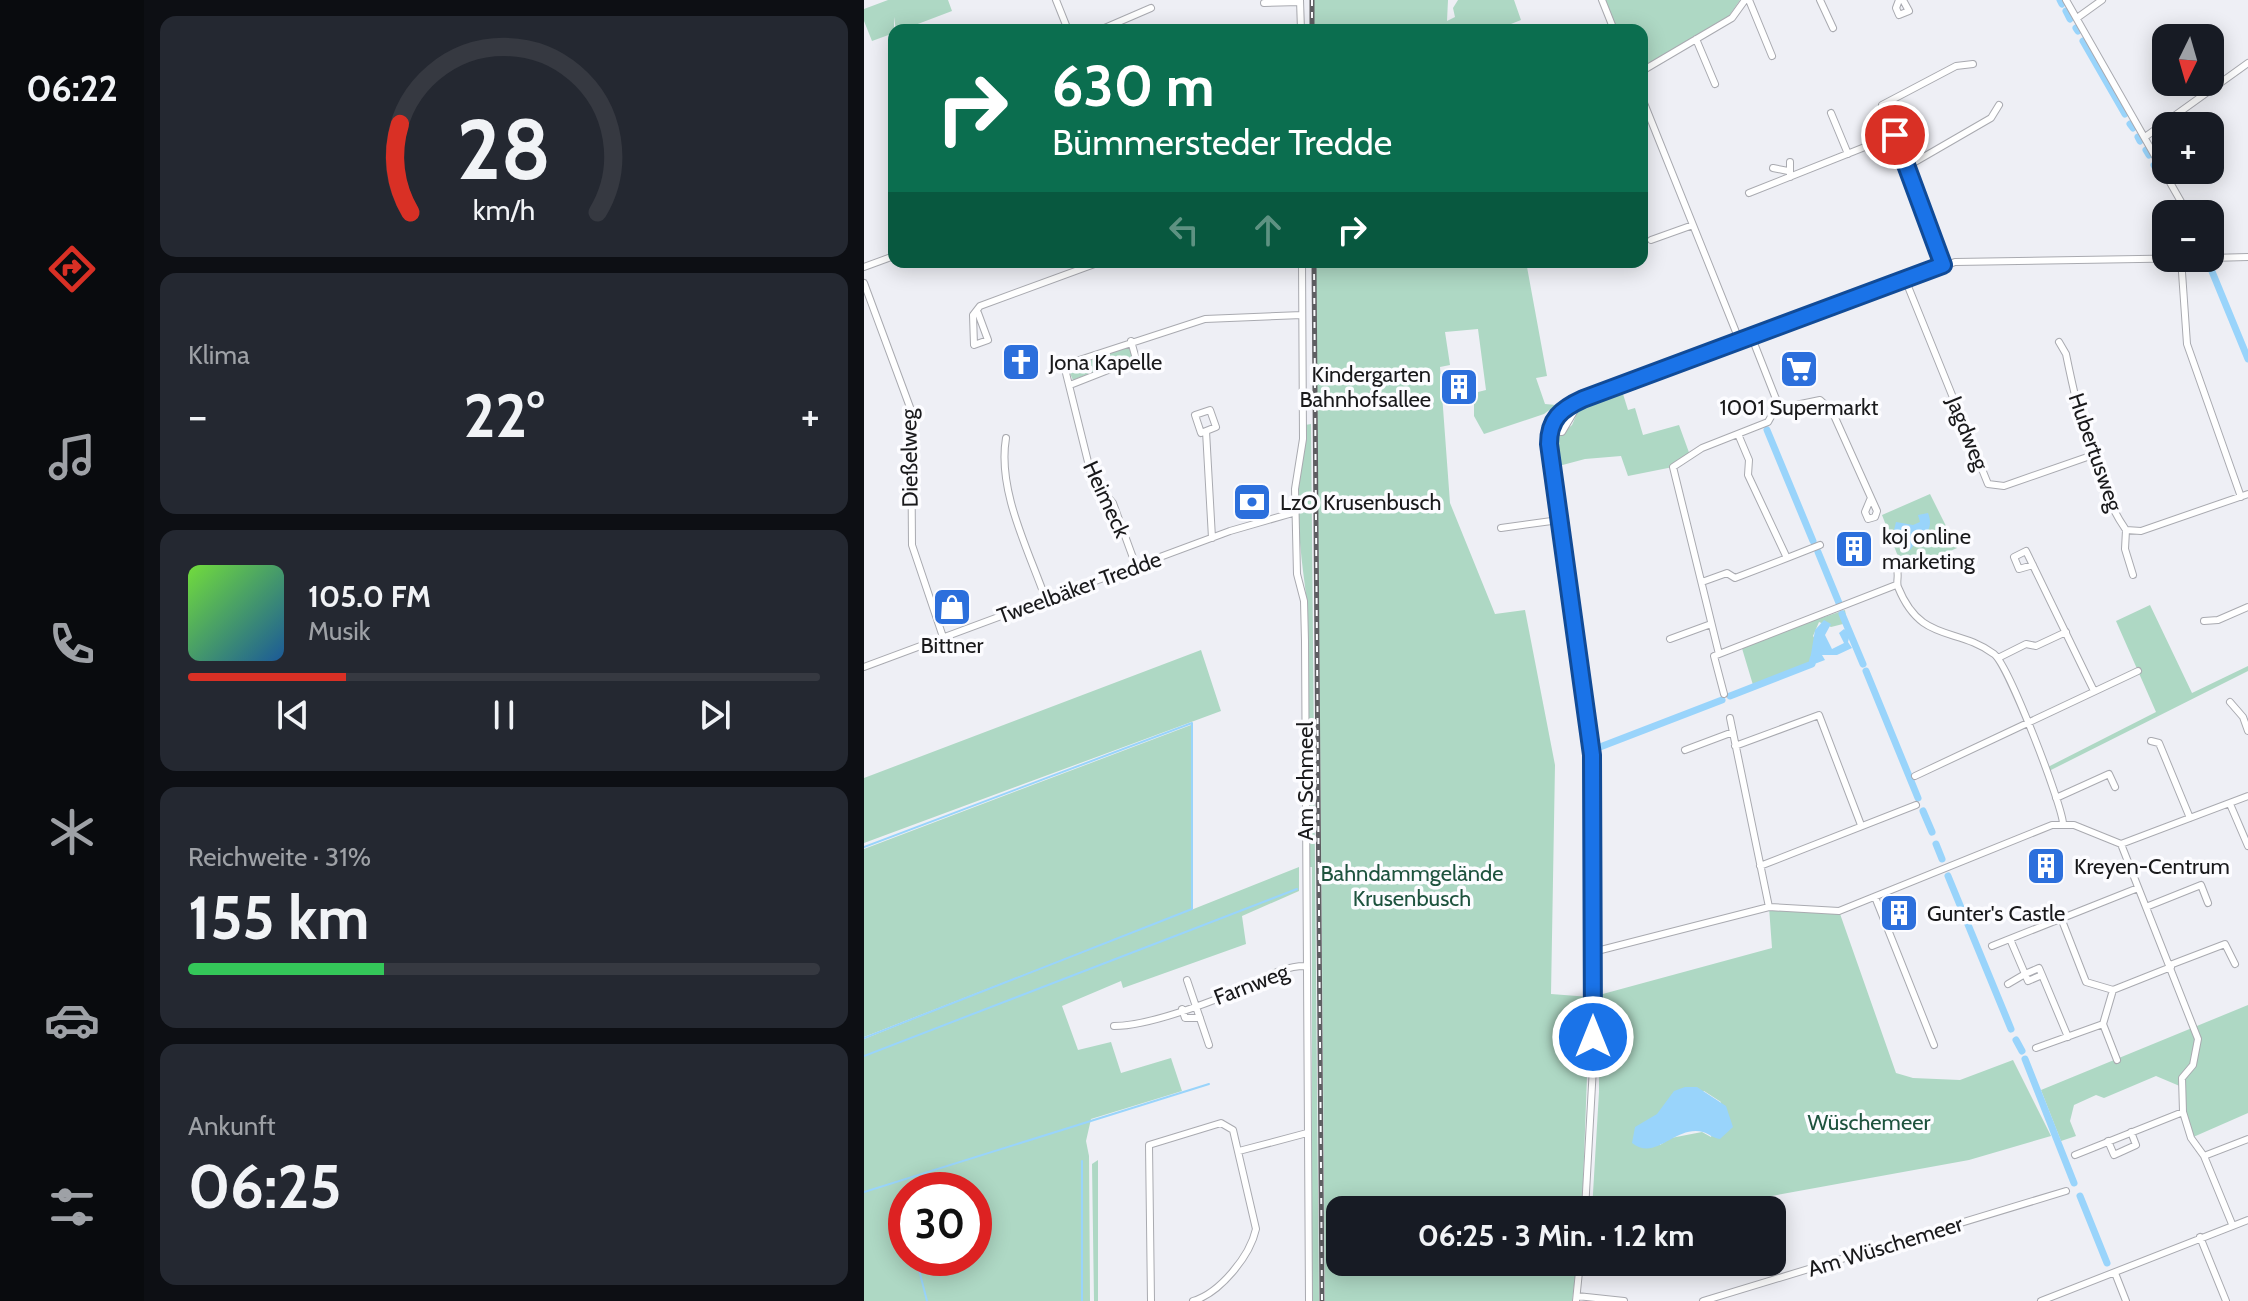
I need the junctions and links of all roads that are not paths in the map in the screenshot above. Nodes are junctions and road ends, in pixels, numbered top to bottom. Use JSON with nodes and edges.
{"nodes":[{"id":1,"x":1056,"y":0,"type":"edge"},
{"id":2,"x":1602,"y":0,"type":"edge"},
{"id":3,"x":1747,"y":0,"type":"edge"},
{"id":4,"x":1820,"y":0,"type":"edge"},
{"id":5,"x":2066,"y":0,"type":"edge"},
{"id":6,"x":2102,"y":0,"type":"edge"},
{"id":7,"x":1300,"y":1,"type":"edge"},
{"id":8,"x":1264,"y":3,"type":"dead end"},
{"id":9,"x":1151,"y":8,"type":"dead end"},
{"id":10,"x":2077,"y":18,"type":"junction"},
{"id":11,"x":1066,"y":24,"type":"edge"},
{"id":12,"x":1114,"y":24,"type":"edge"},
{"id":13,"x":1301,"y":24,"type":"edge"},
{"id":14,"x":1612,"y":24,"type":"edge"},
{"id":15,"x":1833,"y":28,"type":"dead end"},
{"id":16,"x":1696,"y":39,"type":"junction"},
{"id":17,"x":1772,"y":56,"type":"dead end"},
{"id":18,"x":2248,"y":63,"type":"edge"},
{"id":19,"x":1973,"y":64,"type":"dead end"},
{"id":20,"x":1648,"y":67,"type":"edge"},
{"id":21,"x":1715,"y":84,"type":"dead end"},
{"id":22,"x":1999,"y":105,"type":"dead end"},
{"id":23,"x":1648,"y":113,"type":"edge"},
{"id":24,"x":1831,"y":113,"type":"dead end"},
{"id":25,"x":1895,"y":135,"type":"junction"},
{"id":26,"x":2145,"y":137,"type":"junction"},
{"id":27,"x":1848,"y":154,"type":"junction"},
{"id":28,"x":1790,"y":162,"type":"dead end"},
{"id":29,"x":1908,"y":166,"type":"junction"},
{"id":30,"x":1773,"y":168,"type":"dead end"},
{"id":31,"x":1789,"y":174,"type":"junction"},
{"id":32,"x":1749,"y":193,"type":"dead end"},
{"id":33,"x":2180,"y":200,"type":"edge"},
{"id":34,"x":1693,"y":225,"type":"junction"},
{"id":35,"x":1651,"y":240,"type":"dead end"},
{"id":36,"x":2224,"y":257,"type":"edge"},
{"id":37,"x":2248,"y":257,"type":"edge"},
{"id":38,"x":888,"y":258,"type":"edge"},
{"id":39,"x":2152,"y":258,"type":"edge"},
{"id":40,"x":1943,"y":265,"type":"junction"},
{"id":41,"x":864,"y":267,"type":"edge"},
{"id":42,"x":1084,"y":268,"type":"edge"},
{"id":43,"x":1302,"y":268,"type":"edge"},
{"id":44,"x":2182,"y":272,"type":"edge"},
{"id":45,"x":1905,"y":279,"type":"junction"},
{"id":46,"x":864,"y":283,"type":"edge"},
{"id":47,"x":978,"y":313,"type":"junction"},
{"id":48,"x":1302,"y":315,"type":"junction"},
{"id":49,"x":1752,"y":338,"type":"junction"},
{"id":50,"x":1131,"y":341,"type":"junction"},
{"id":51,"x":1740,"y":342,"type":"junction"},
{"id":52,"x":2059,"y":342,"type":"dead end"},
{"id":53,"x":1070,"y":385,"type":"junction"},
{"id":54,"x":1573,"y":404,"type":"junction"},
{"id":55,"x":1778,"y":404,"type":"junction"},
{"id":56,"x":1550,"y":428,"type":"junction"},
{"id":57,"x":1206,"y":431,"type":"dead end"},
{"id":58,"x":1738,"y":434,"type":"junction"},
{"id":59,"x":1006,"y":438,"type":"dead end"},
{"id":60,"x":2093,"y":455,"type":"junction"},
{"id":61,"x":2244,"y":496,"type":"edge"},
{"id":62,"x":1870,"y":500,"type":"dead end"},
{"id":63,"x":1296,"y":512,"type":"junction"},
{"id":64,"x":1559,"y":520,"type":"junction"},
{"id":65,"x":1501,"y":528,"type":"dead end"},
{"id":66,"x":2126,"y":530,"type":"junction"},
{"id":67,"x":1212,"y":538,"type":"junction"},
{"id":68,"x":1820,"y":545,"type":"dead end"},
{"id":69,"x":1787,"y":558,"type":"junction"},
{"id":70,"x":2033,"y":565,"type":"dead end"},
{"id":71,"x":1136,"y":566,"type":"junction"},
{"id":72,"x":1897,"y":570,"type":"dead end"},
{"id":73,"x":2133,"y":575,"type":"dead end"},
{"id":74,"x":1702,"y":582,"type":"junction"},
{"id":75,"x":1896,"y":585,"type":"junction"},
{"id":76,"x":1046,"y":600,"type":"junction"},
{"id":77,"x":2248,"y":607,"type":"edge"},
{"id":78,"x":2204,"y":621,"type":"dead end"},
{"id":79,"x":1711,"y":624,"type":"junction"},
{"id":80,"x":2066,"y":632,"type":"junction"},
{"id":81,"x":943,"y":637,"type":"junction"},
{"id":82,"x":1670,"y":639,"type":"dead end"},
{"id":83,"x":1719,"y":654,"type":"junction"},
{"id":84,"x":1998,"y":658,"type":"junction"},
{"id":85,"x":865,"y":665,"type":"edge"},
{"id":86,"x":2138,"y":671,"type":"dead end"},
{"id":87,"x":2094,"y":691,"type":"junction"},
{"id":88,"x":1724,"y":694,"type":"dead end"},
{"id":89,"x":2230,"y":702,"type":"dead end"},
{"id":90,"x":1730,"y":718,"type":"dead end"},
{"id":91,"x":2027,"y":722,"type":"junction"},
{"id":92,"x":2248,"y":731,"type":"edge"},
{"id":93,"x":1733,"y":732,"type":"junction"},
{"id":94,"x":2151,"y":741,"type":"dead end"},
{"id":95,"x":1735,"y":746,"type":"junction"},
{"id":96,"x":1685,"y":750,"type":"dead end"},
{"id":97,"x":1915,"y":776,"type":"dead end"},
{"id":98,"x":2115,"y":787,"type":"dead end"},
{"id":99,"x":2248,"y":796,"type":"edge"},
{"id":100,"x":2056,"y":798,"type":"junction"},
{"id":101,"x":2230,"y":804,"type":"junction"},
{"id":102,"x":1916,"y":805,"type":"dead end"},
{"id":103,"x":2190,"y":818,"type":"junction"},
{"id":104,"x":2063,"y":823,"type":"junction"},
{"id":105,"x":1861,"y":825,"type":"junction"},
{"id":106,"x":2121,"y":844,"type":"junction"},
{"id":107,"x":2248,"y":846,"type":"edge"},
{"id":108,"x":1760,"y":866,"type":"junction"},
{"id":109,"x":2138,"y":888,"type":"junction"},
{"id":110,"x":1875,"y":897,"type":"junction"},
{"id":111,"x":2208,"y":903,"type":"dead end"},
{"id":112,"x":1769,"y":907,"type":"junction"},
{"id":113,"x":2146,"y":907,"type":"junction"},
{"id":114,"x":2061,"y":918,"type":"junction"},
{"id":115,"x":2010,"y":939,"type":"junction"},
{"id":116,"x":1992,"y":946,"type":"dead end"},
{"id":117,"x":1593,"y":952,"type":"junction"},
{"id":118,"x":2235,"y":964,"type":"dead end"},
{"id":119,"x":1307,"y":966,"type":"junction"},
{"id":120,"x":2170,"y":966,"type":"junction"},
{"id":121,"x":2025,"y":974,"type":"junction"},
{"id":122,"x":1187,"y":980,"type":"dead end"},
{"id":123,"x":2008,"y":984,"type":"dead end"},
{"id":124,"x":2113,"y":990,"type":"junction"},
{"id":125,"x":1195,"y":1005,"type":"junction"},
{"id":126,"x":1182,"y":1009,"type":"junction"},
{"id":127,"x":1200,"y":1018,"type":"junction"},
{"id":128,"x":2103,"y":1024,"type":"junction"},
{"id":129,"x":1114,"y":1026,"type":"dead end"},
{"id":130,"x":2068,"y":1037,"type":"junction"},
{"id":131,"x":1209,"y":1045,"type":"dead end"},
{"id":132,"x":1934,"y":1045,"type":"dead end"},
{"id":133,"x":2036,"y":1048,"type":"dead end"},
{"id":134,"x":2117,"y":1060,"type":"dead end"},
{"id":135,"x":2183,"y":1112,"type":"junction"},
{"id":136,"x":2131,"y":1132,"type":"junction"},
{"id":137,"x":1307,"y":1133,"type":"junction"},
{"id":138,"x":2248,"y":1139,"type":"edge"},
{"id":139,"x":2108,"y":1141,"type":"junction"},
{"id":140,"x":1239,"y":1151,"type":"junction"},
{"id":141,"x":2075,"y":1155,"type":"dead end"},
{"id":142,"x":2204,"y":1156,"type":"junction"},
{"id":143,"x":2066,"y":1191,"type":"dead end"},
{"id":144,"x":1586,"y":1196,"type":"edge"},
{"id":145,"x":2248,"y":1220,"type":"edge"},
{"id":146,"x":2232,"y":1224,"type":"junction"},
{"id":147,"x":2200,"y":1237,"type":"junction"},
{"id":148,"x":2115,"y":1273,"type":"junction"},
{"id":149,"x":1578,"y":1276,"type":"edge"},
{"id":150,"x":1576,"y":1298,"type":"edge"},
{"id":151,"x":2055,"y":1298,"type":"edge"},
{"id":152,"x":1151,"y":1301,"type":"edge"},
{"id":153,"x":1193,"y":1301,"type":"edge"},
{"id":154,"x":1309,"y":1301,"type":"edge"},
{"id":155,"x":1624,"y":1301,"type":"edge"},
{"id":156,"x":1703,"y":1301,"type":"edge"},
{"id":157,"x":2041,"y":1301,"type":"edge"},
{"id":158,"x":2126,"y":1301,"type":"edge"},
{"id":159,"x":2226,"y":1301,"type":"edge"}],
"edges":[{"from":1,"to":11,"type":"street"},
{"from":2,"to":14,"type":"street"},
{"from":3,"to":16,"type":"street"},
{"from":3,"to":17,"type":"street"},
{"from":4,"to":15,"type":"street"},
{"from":5,"to":10,"type":"street"},
{"from":6,"to":10,"type":"street"},
{"from":7,"to":8,"type":"street"},
{"from":7,"to":13,"type":"street"},
{"from":9,"to":12,"type":"street"},
{"from":10,"to":26,"type":"street"},
{"from":16,"to":20,"type":"street"},
{"from":16,"to":21,"type":"street"},
{"from":18,"to":26,"type":"street"},
{"from":19,"to":25,"type":"street"},
{"from":22,"to":29,"type":"street"},
{"from":23,"to":34,"type":"street"},
{"from":24,"to":27,"type":"street"},
{"from":25,"to":27,"type":"street"},
{"from":25,"to":29,"type":"street"},
{"from":26,"to":33,"type":"street"},
{"from":27,"to":31,"type":"street"},
{"from":28,"to":31,"type":"street"},
{"from":29,"to":40,"type":"street"},
{"from":30,"to":31,"type":"street"},
{"from":31,"to":32,"type":"street"},
{"from":34,"to":35,"type":"street"},
{"from":34,"to":51,"type":"street"},
{"from":36,"to":37,"type":"street"},
{"from":38,"to":41,"type":"street"},
{"from":39,"to":40,"type":"street"},
{"from":40,"to":45,"type":"street"},
{"from":42,"to":47,"type":"street"},
{"from":43,"to":48,"type":"street","name":"Am Schmeel"},
{"from":44,"to":61,"type":"street"},
{"from":45,"to":49,"type":"street"},
{"from":45,"to":60,"type":"street","name":"Jagdweg"},
{"from":46,"to":81,"type":"street","name":"Dießelweg"},
{"from":47,"to":47,"type":"street"},
{"from":48,"to":50,"type":"street"},
{"from":48,"to":63,"type":"street","name":"Am Schmeel"},
{"from":49,"to":51,"type":"street"},
{"from":49,"to":55,"type":"street"},
{"from":50,"to":53,"type":"street"},
{"from":50,"to":53,"type":"street"},
{"from":51,"to":54,"type":"street"},
{"from":52,"to":60,"type":"street","name":"Hubertusweg"},
{"from":53,"to":71,"type":"street","name":"Heimeck"},
{"from":54,"to":56,"type":"street"},
{"from":54,"to":56,"type":"street"},
{"from":55,"to":58,"type":"street"},
{"from":55,"to":62,"type":"street"},
{"from":56,"to":64,"type":"street"},
{"from":57,"to":67,"type":"street"},
{"from":58,"to":69,"type":"street"},
{"from":58,"to":74,"type":"street"},
{"from":59,"to":76,"type":"street"},
{"from":60,"to":66,"type":"street","name":"Hubertusweg"},
{"from":61,"to":66,"type":"street","name":"Hubertusweg"},
{"from":63,"to":67,"type":"street","name":"Tweelbäker Tredde"},
{"from":63,"to":119,"type":"street","name":"Am Schmeel"},
{"from":64,"to":65,"type":"street"},
{"from":64,"to":117,"type":"street"},
{"from":66,"to":73,"type":"street"},
{"from":67,"to":71,"type":"street","name":"Tweelbäker Tredde"},
{"from":68,"to":69,"type":"street"},
{"from":69,"to":74,"type":"street"},
{"from":70,"to":80,"type":"street"},
{"from":71,"to":76,"type":"street","name":"Tweelbäker Tredde"},
{"from":72,"to":75,"type":"street"},
{"from":74,"to":79,"type":"street"},
{"from":75,"to":83,"type":"street"},
{"from":75,"to":84,"type":"street"},
{"from":76,"to":81,"type":"street","name":"Tweelbäker Tredde"},
{"from":77,"to":78,"type":"street"},
{"from":79,"to":82,"type":"street"},
{"from":79,"to":83,"type":"street"},
{"from":80,"to":84,"type":"street"},
{"from":80,"to":87,"type":"street"},
{"from":81,"to":85,"type":"street","name":"Tweelbäker Tredde"},
{"from":83,"to":88,"type":"street"},
{"from":84,"to":91,"type":"street"},
{"from":86,"to":87,"type":"street"},
{"from":87,"to":91,"type":"street"},
{"from":89,"to":92,"type":"street"},
{"from":90,"to":93,"type":"street"},
{"from":91,"to":97,"type":"street"},
{"from":91,"to":100,"type":"street"},
{"from":93,"to":95,"type":"street"},
{"from":93,"to":96,"type":"street"},
{"from":94,"to":103,"type":"street"},
{"from":95,"to":105,"type":"street"},
{"from":95,"to":108,"type":"street"},
{"from":98,"to":100,"type":"street"},
{"from":99,"to":101,"type":"street"},
{"from":100,"to":104,"type":"street"},
{"from":101,"to":103,"type":"street"},
{"from":101,"to":107,"type":"street"},
{"from":102,"to":105,"type":"street"},
{"from":103,"to":106,"type":"street"},
{"from":104,"to":106,"type":"street"},
{"from":104,"to":110,"type":"street"},
{"from":105,"to":108,"type":"street"},
{"from":106,"to":109,"type":"street"},
{"from":108,"to":112,"type":"street"},
{"from":109,"to":113,"type":"street"},
{"from":109,"to":114,"type":"street"},
{"from":110,"to":112,"type":"street"},
{"from":110,"to":132,"type":"street"},
{"from":111,"to":113,"type":"street"},
{"from":112,"to":117,"type":"street"},
{"from":113,"to":120,"type":"street"},
{"from":114,"to":115,"type":"street"},
{"from":114,"to":124,"type":"street"},
{"from":115,"to":116,"type":"street"},
{"from":115,"to":121,"type":"street"},
{"from":117,"to":144,"type":"street"},
{"from":118,"to":120,"type":"street"},
{"from":119,"to":125,"type":"street","name":"Farnweg"},
{"from":119,"to":137,"type":"street","name":"Am Schmeel"},
{"from":120,"to":124,"type":"street"},
{"from":120,"to":135,"type":"street"},
{"from":121,"to":123,"type":"street"},
{"from":121,"to":130,"type":"street"},
{"from":122,"to":125,"type":"street"},
{"from":124,"to":128,"type":"street"},
{"from":125,"to":126,"type":"street","name":"Farnweg"},
{"from":125,"to":127,"type":"street","name":"Farnweg"},
{"from":126,"to":127,"type":"street","name":"Farnweg"},
{"from":126,"to":129,"type":"street","name":"Farnweg"},
{"from":127,"to":131,"type":"street","name":"Farnweg"},
{"from":128,"to":130,"type":"street"},
{"from":128,"to":134,"type":"street"},
{"from":130,"to":133,"type":"street"},
{"from":135,"to":136,"type":"street"},
{"from":135,"to":142,"type":"street"},
{"from":136,"to":139,"type":"street"},
{"from":136,"to":139,"type":"street"},
{"from":137,"to":140,"type":"street"},
{"from":137,"to":154,"type":"street","name":"Am Schmeel"},
{"from":138,"to":142,"type":"street"},
{"from":139,"to":141,"type":"street"},
{"from":140,"to":152,"type":"street"},
{"from":140,"to":153,"type":"street"},
{"from":142,"to":146,"type":"street"},
{"from":143,"to":156,"type":"street","name":"Am Wüschemeer"},
{"from":145,"to":146,"type":"street"},
{"from":146,"to":147,"type":"street"},
{"from":147,"to":148,"type":"street"},
{"from":147,"to":159,"type":"street"},
{"from":148,"to":151,"type":"street"},
{"from":148,"to":158,"type":"street"},
{"from":149,"to":150,"type":"street"},
{"from":150,"to":155,"type":"street"},
{"from":151,"to":157,"type":"street"}]}
